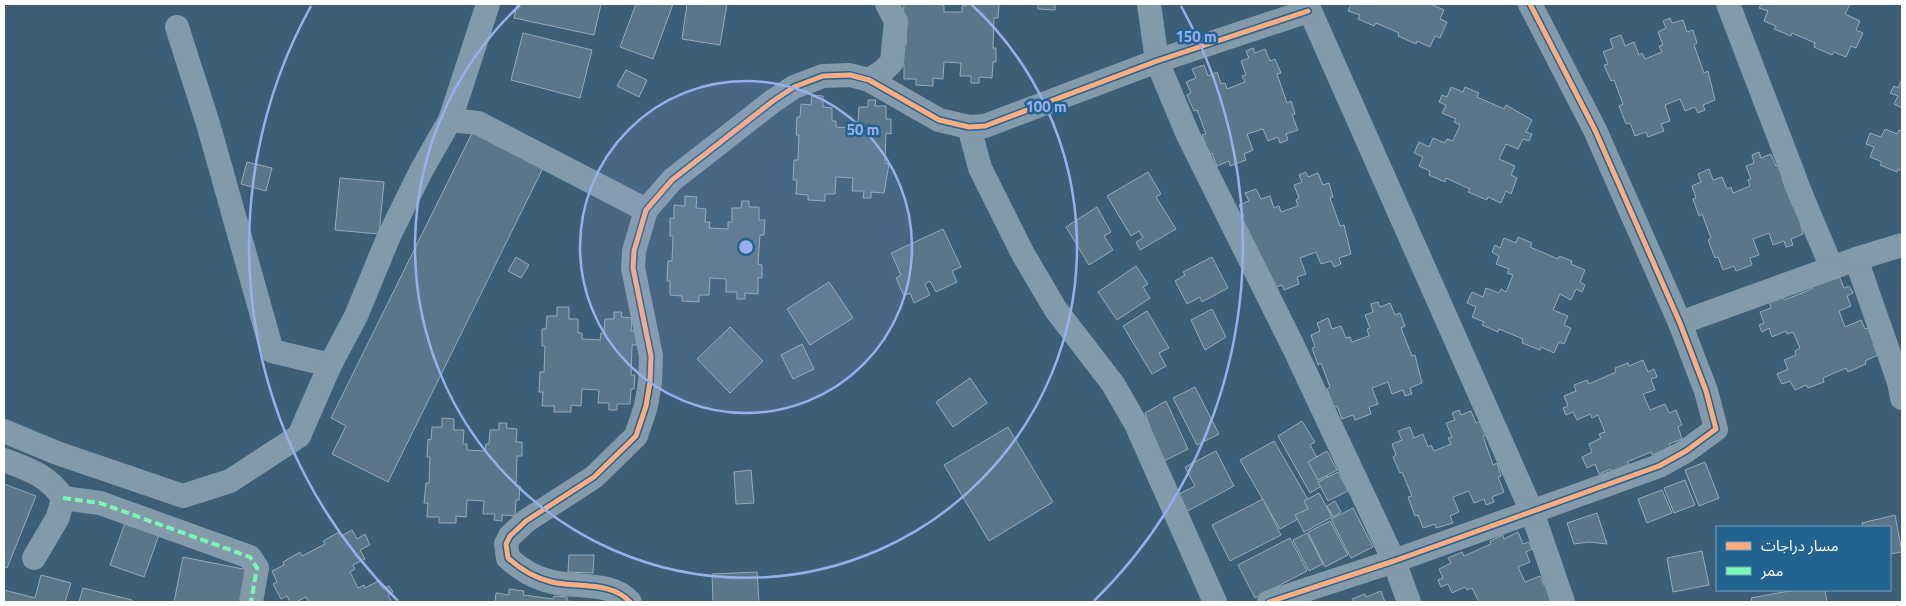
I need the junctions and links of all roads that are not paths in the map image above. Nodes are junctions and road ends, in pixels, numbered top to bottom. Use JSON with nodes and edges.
{"nodes":[{"id":1,"x":488,"y":4,"type":"edge"},
{"id":2,"x":887,"y":4,"type":"edge"},
{"id":3,"x":1149,"y":4,"type":"edge"},
{"id":4,"x":1530,"y":4,"type":"edge"},
{"id":5,"x":1728,"y":4,"type":"edge"},
{"id":6,"x":1308,"y":7,"type":"edge"},
{"id":7,"x":177,"y":27,"type":"dead end"},
{"id":8,"x":1157,"y":61,"type":"junction"},
{"id":9,"x":869,"y":80,"type":"junction"},
{"id":10,"x":450,"y":120,"type":"junction"},
{"id":11,"x":969,"y":127,"type":"junction"},
{"id":12,"x":646,"y":210,"type":"junction"},
{"id":13,"x":1902,"y":245,"type":"edge"},
{"id":14,"x":1856,"y":259,"type":"junction"},
{"id":15,"x":1832,"y":268,"type":"junction"},
{"id":16,"x":1680,"y":323,"type":"junction"},
{"id":17,"x":330,"y":365,"type":"junction"},
{"id":18,"x":1902,"y":398,"type":"edge"},
{"id":19,"x":4,"y":431,"type":"edge"},
{"id":20,"x":4,"y":460,"type":"edge"},
{"id":21,"x":63,"y":498,"type":"junction"},
{"id":22,"x":1532,"y":512,"type":"junction"},
{"id":23,"x":34,"y":558,"type":"dead end"},
{"id":24,"x":1394,"y":561,"type":"junction"},
{"id":25,"x":251,"y":602,"type":"edge"},
{"id":26,"x":630,"y":602,"type":"edge"},
{"id":27,"x":1215,"y":602,"type":"edge"},
{"id":28,"x":1269,"y":602,"type":"edge"},
{"id":29,"x":1409,"y":602,"type":"edge"},
{"id":30,"x":1563,"y":602,"type":"edge"}],
"edges":[{"from":1,"to":10,"type":"street"},
{"from":2,"to":9,"type":"street"},
{"from":3,"to":8,"type":"street"},
{"from":4,"to":16,"type":"street"},
{"from":5,"to":15,"type":"street"},
{"from":6,"to":8,"type":"street"},
{"from":6,"to":22,"type":"street"},
{"from":7,"to":17,"type":"street"},
{"from":8,"to":11,"type":"street"},
{"from":8,"to":24,"type":"street"},
{"from":9,"to":11,"type":"street"},
{"from":9,"to":12,"type":"street"},
{"from":10,"to":12,"type":"street"},
{"from":10,"to":17,"type":"street"},
{"from":11,"to":27,"type":"street"},
{"from":12,"to":26,"type":"street"},
{"from":13,"to":14,"type":"street"},
{"from":14,"to":15,"type":"street"},
{"from":14,"to":18,"type":"street"},
{"from":15,"to":16,"type":"street"},
{"from":16,"to":22,"type":"street"},
{"from":17,"to":19,"type":"street"},
{"from":20,"to":21,"type":"street"},
{"from":21,"to":23,"type":"street"},
{"from":21,"to":25,"type":"street"},
{"from":22,"to":24,"type":"street"},
{"from":22,"to":30,"type":"street"},
{"from":24,"to":28,"type":"street"},
{"from":24,"to":29,"type":"street"}]}
